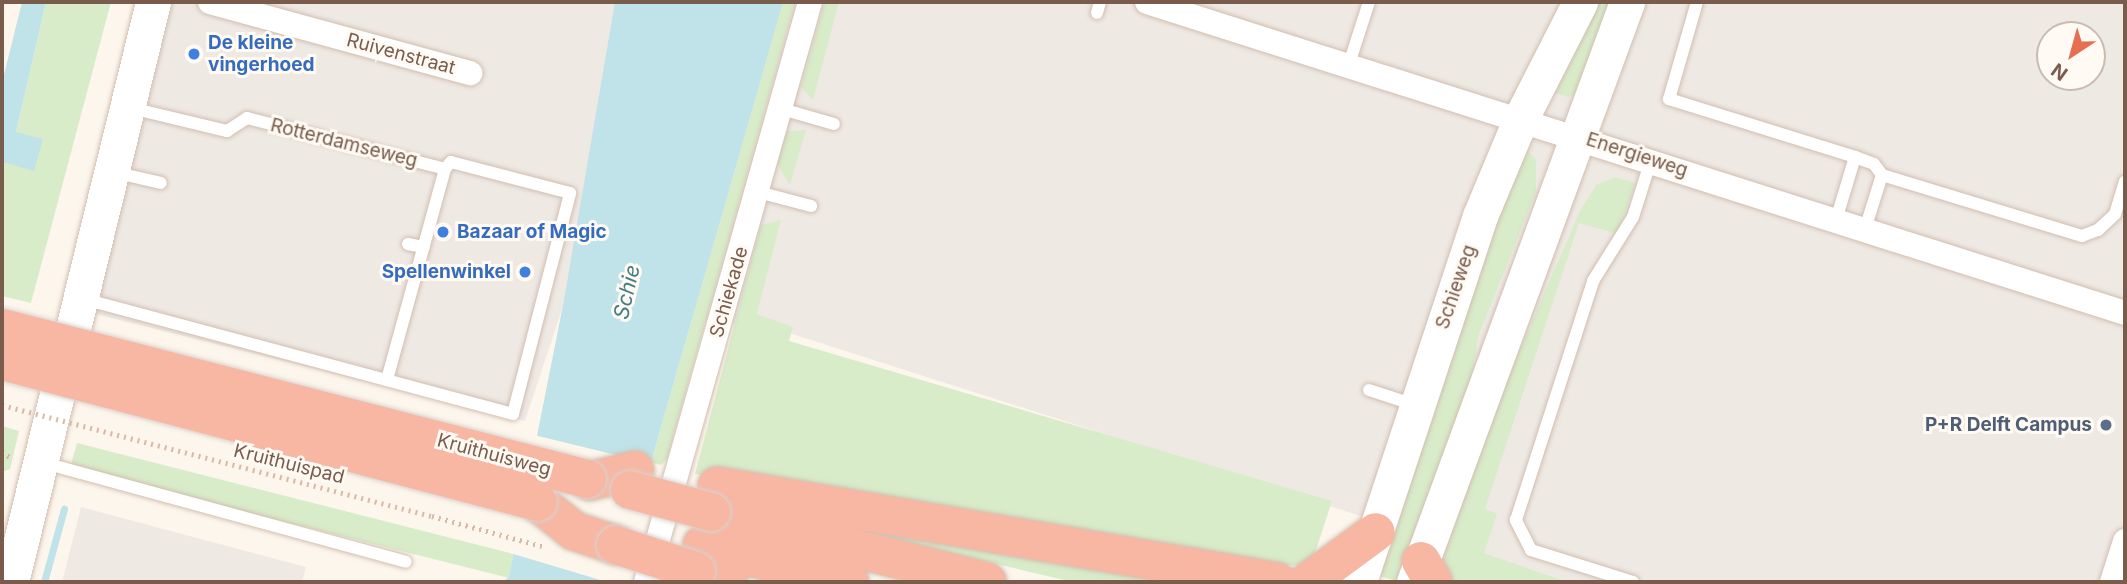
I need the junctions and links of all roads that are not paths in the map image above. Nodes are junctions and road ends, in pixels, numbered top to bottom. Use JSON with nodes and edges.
{"nodes":[{"id":1,"x":153,"y":2,"type":"edge"},
{"id":2,"x":210,"y":2,"type":"edge"},
{"id":3,"x":810,"y":2,"type":"edge"},
{"id":4,"x":1147,"y":2,"type":"edge"},
{"id":5,"x":1369,"y":2,"type":"edge"},
{"id":6,"x":1580,"y":2,"type":"edge"},
{"id":7,"x":1628,"y":2,"type":"edge"},
{"id":8,"x":1697,"y":2,"type":"edge"},
{"id":9,"x":1174,"y":6,"type":"edge"},
{"id":10,"x":1349,"y":64,"type":"junction"},
{"id":11,"x":470,"y":73,"type":"dead end"},
{"id":12,"x":126,"y":107,"type":"junction"},
{"id":13,"x":782,"y":108,"type":"junction"},
{"id":14,"x":1521,"y":118,"type":"junction"},
{"id":15,"x":834,"y":124,"type":"dead end"},
{"id":16,"x":1576,"y":136,"type":"junction"},
{"id":17,"x":1855,"y":158,"type":"junction"},
{"id":18,"x":1651,"y":160,"type":"junction"},
{"id":19,"x":445,"y":169,"type":"junction"},
{"id":20,"x":109,"y":171,"type":"junction"},
{"id":21,"x":1882,"y":175,"type":"junction"},
{"id":22,"x":2125,"y":181,"type":"edge"},
{"id":23,"x":160,"y":183,"type":"dead end"},
{"id":24,"x":758,"y":192,"type":"junction"},
{"id":25,"x":811,"y":206,"type":"dead end"},
{"id":26,"x":1836,"y":220,"type":"junction"},
{"id":27,"x":1865,"y":229,"type":"junction"},
{"id":28,"x":408,"y":244,"type":"dead end"},
{"id":29,"x":424,"y":247,"type":"junction"},
{"id":30,"x":81,"y":298,"type":"junction"},
{"id":31,"x":2125,"y":313,"type":"edge"},
{"id":32,"x":2,"y":328,"type":"edge"},
{"id":33,"x":2,"y":361,"type":"edge"},
{"id":34,"x":387,"y":380,"type":"junction"},
{"id":35,"x":1368,"y":390,"type":"dead end"},
{"id":36,"x":1416,"y":405,"type":"junction"},
{"id":37,"x":41,"y":461,"type":"junction"},
{"id":38,"x":1376,"y":532,"type":"junction"},
{"id":39,"x":711,"y":539,"type":"edge"},
{"id":40,"x":2125,"y":541,"type":"edge"},
{"id":41,"x":405,"y":562,"type":"dead end"},
{"id":42,"x":1423,"y":575,"type":"edge"},
{"id":43,"x":11,"y":582,"type":"edge"},
{"id":44,"x":646,"y":582,"type":"edge"},
{"id":45,"x":849,"y":582,"type":"edge"},
{"id":46,"x":987,"y":582,"type":"edge"},
{"id":47,"x":1278,"y":582,"type":"edge"},
{"id":48,"x":1308,"y":582,"type":"edge"},
{"id":49,"x":1359,"y":582,"type":"edge"},
{"id":50,"x":1633,"y":582,"type":"edge"},
{"id":51,"x":2112,"y":582,"type":"edge"}],
"edges":[{"from":1,"to":12,"type":"street"},
{"from":2,"to":11,"type":"street","name":"Ruivenstraat"},
{"from":3,"to":13,"type":"street","name":"Schiekade"},
{"from":4,"to":9,"type":"street","name":"Energieweg"},
{"from":5,"to":10,"type":"lane"},
{"from":6,"to":14,"type":"street","name":"Schieweg"},
{"from":7,"to":16,"type":"street"},
{"from":8,"to":17,"type":"lane"},
{"from":9,"to":10,"type":"street","name":"Energieweg"},
{"from":10,"to":14,"type":"street","name":"Energieweg"},
{"from":12,"to":19,"type":"lane","name":"Rotterdamseweg"},
{"from":12,"to":20,"type":"street"},
{"from":13,"to":15,"type":"lane"},
{"from":13,"to":24,"type":"street","name":"Schiekade"},
{"from":14,"to":16,"type":"street","name":"Energieweg"},
{"from":14,"to":36,"type":"street","name":"Schieweg"},
{"from":16,"to":18,"type":"street","name":"Energieweg"},
{"from":16,"to":42,"type":"street"},
{"from":17,"to":21,"type":"lane"},
{"from":17,"to":26,"type":"lane"},
{"from":18,"to":26,"type":"street","name":"Energieweg"},
{"from":18,"to":50,"type":"lane"},
{"from":19,"to":29,"type":"lane","name":"Rotterdamseweg"},
{"from":19,"to":34,"type":"lane"},
{"from":20,"to":23,"type":"lane"},
{"from":20,"to":30,"type":"street"},
{"from":21,"to":22,"type":"lane"},
{"from":21,"to":27,"type":"lane"},
{"from":24,"to":25,"type":"lane"},
{"from":24,"to":44,"type":"street","name":"Schiekade"},
{"from":26,"to":27,"type":"street","name":"Energieweg"},
{"from":27,"to":31,"type":"street","name":"Energieweg"},
{"from":28,"to":29,"type":"lane"},
{"from":29,"to":34,"type":"lane","name":"Rotterdamseweg"},
{"from":30,"to":34,"type":"lane"},
{"from":30,"to":37,"type":"street"},
{"from":32,"to":39,"type":"highway","name":"Kruithuisweg","bridge":true},
{"from":33,"to":39,"type":"highway","name":"Kruithuisweg","bridge":true},
{"from":35,"to":36,"type":"lane"},
{"from":36,"to":38,"type":"street","name":"Schieweg"},
{"from":37,"to":41,"type":"lane"},
{"from":37,"to":43,"type":"street"},
{"from":38,"to":48,"type":"highway"},
{"from":38,"to":49,"type":"street","name":"Schieweg"},
{"from":39,"to":45,"type":"highway","name":"Kruithuisweg"},
{"from":39,"to":46,"type":"highway","name":"Kruithuisweg"},
{"from":39,"to":47,"type":"highway"},
{"from":40,"to":51,"type":"street"}]}
